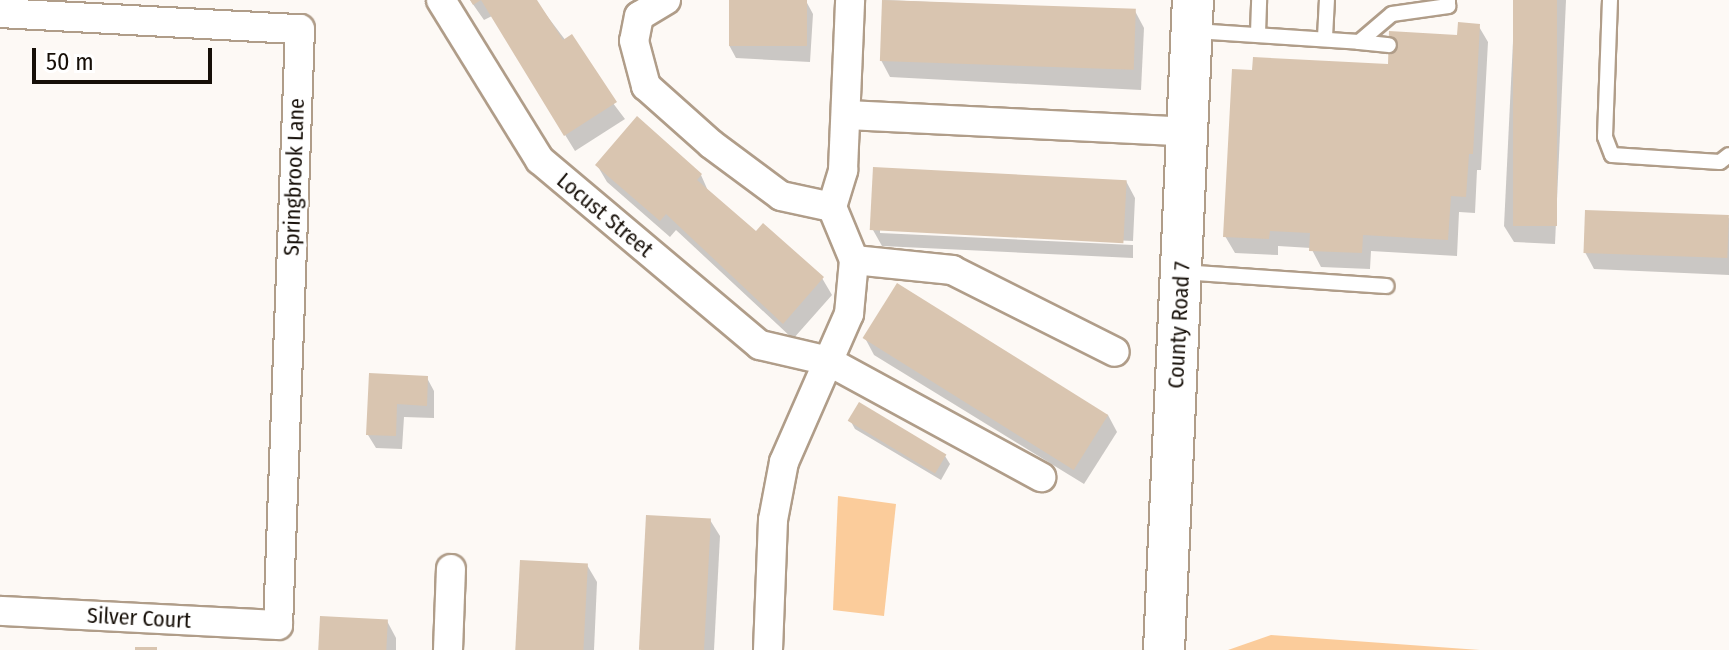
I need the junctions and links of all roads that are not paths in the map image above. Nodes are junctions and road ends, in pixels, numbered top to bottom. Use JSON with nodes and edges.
{"nodes":[{"id":1,"x":441,"y":0,"type":"edge"},
{"id":2,"x":666,"y":0,"type":"edge"},
{"id":3,"x":850,"y":0,"type":"edge"},
{"id":4,"x":1259,"y":0,"type":"edge"},
{"id":5,"x":1327,"y":0,"type":"edge"},
{"id":6,"x":1448,"y":0,"type":"edge"},
{"id":7,"x":1610,"y":0,"type":"edge"},
{"id":8,"x":1392,"y":7,"type":"edge"},
{"id":9,"x":0,"y":13,"type":"edge"},
{"id":10,"x":1192,"y":15,"type":"edge"},
{"id":11,"x":1258,"y":33,"type":"junction"},
{"id":12,"x":1325,"y":37,"type":"junction"},
{"id":13,"x":1359,"y":42,"type":"junction"},
{"id":14,"x":1389,"y":45,"type":"dead end"},
{"id":15,"x":846,"y":115,"type":"junction"},
{"id":16,"x":1188,"y":132,"type":"junction"},
{"id":17,"x":1729,"y":155,"type":"edge"},
{"id":18,"x":832,"y":207,"type":"junction"},
{"id":19,"x":854,"y":260,"type":"junction"},
{"id":20,"x":1181,"y":272,"type":"junction"},
{"id":21,"x":1387,"y":286,"type":"dead end"},
{"id":22,"x":1115,"y":352,"type":"dead end"},
{"id":23,"x":828,"y":361,"type":"junction"},
{"id":24,"x":1041,"y":477,"type":"dead end"},
{"id":25,"x":451,"y":569,"type":"dead end"},
{"id":26,"x":0,"y":611,"type":"edge"},
{"id":27,"x":278,"y":625,"type":"joint"},
{"id":28,"x":448,"y":650,"type":"edge"},
{"id":29,"x":768,"y":650,"type":"edge"},
{"id":30,"x":1164,"y":650,"type":"edge"}],
"edges":[{"from":1,"to":23,"type":"street","name":"Locust Street"},
{"from":2,"to":18,"type":"street"},
{"from":3,"to":15,"type":"street"},
{"from":4,"to":11,"type":"lane"},
{"from":5,"to":12,"type":"lane"},
{"from":6,"to":8,"type":"lane"},
{"from":7,"to":17,"type":"lane"},
{"from":8,"to":13,"type":"lane"},
{"from":9,"to":27,"type":"street","name":"Springbrook Lane"},
{"from":10,"to":11,"type":"lane"},
{"from":10,"to":16,"type":"street","name":"County Road 7"},
{"from":11,"to":12,"type":"lane"},
{"from":12,"to":13,"type":"lane"},
{"from":13,"to":14,"type":"lane"},
{"from":15,"to":16,"type":"street"},
{"from":15,"to":18,"type":"street"},
{"from":16,"to":20,"type":"street","name":"County Road 7"},
{"from":18,"to":19,"type":"street"},
{"from":19,"to":22,"type":"street"},
{"from":19,"to":23,"type":"street"},
{"from":20,"to":21,"type":"lane"},
{"from":20,"to":30,"type":"street","name":"County Road 7"},
{"from":23,"to":24,"type":"street","name":"Locust Street"},
{"from":23,"to":29,"type":"street"},
{"from":25,"to":28,"type":"street"},
{"from":26,"to":27,"type":"street","name":"Silver Court"}]}
